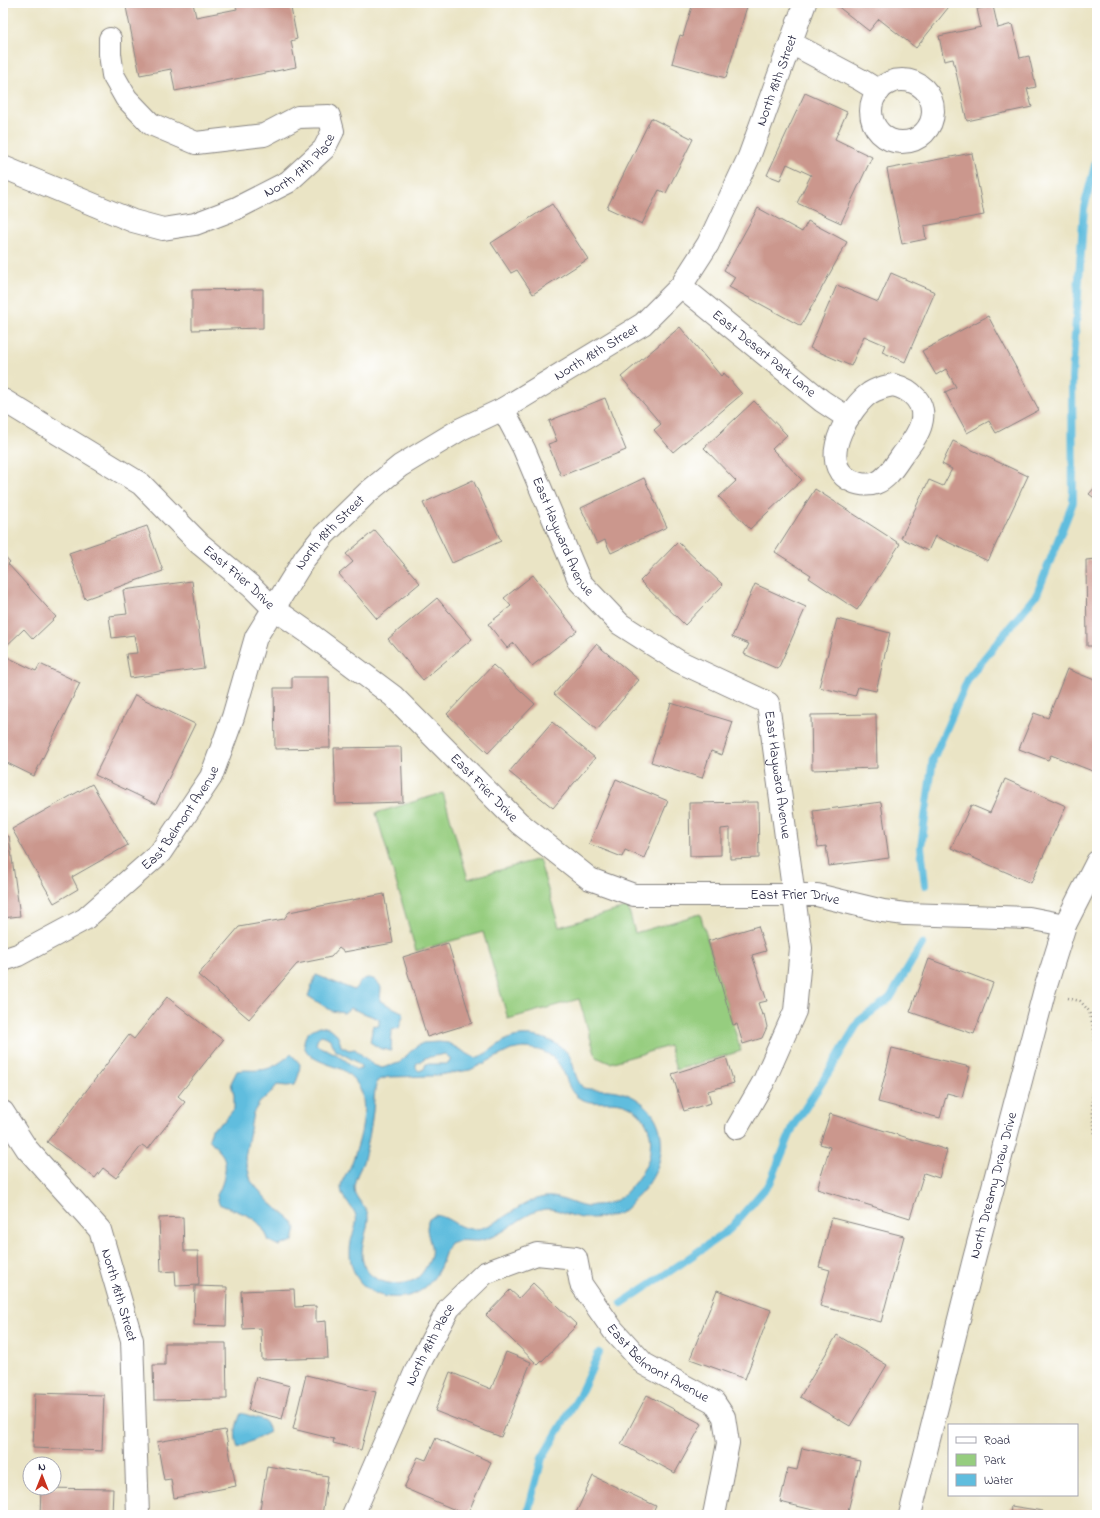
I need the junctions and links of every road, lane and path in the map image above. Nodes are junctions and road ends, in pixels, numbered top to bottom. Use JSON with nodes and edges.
{"nodes":[{"id":1,"x":805,"y":3,"type":"edge"},
{"id":2,"x":110,"y":38,"type":"dead end"},
{"id":3,"x":791,"y":43,"type":"junction"},
{"id":4,"x":879,"y":91,"type":"dead end"},
{"id":5,"x":3,"y":167,"type":"edge"},
{"id":6,"x":681,"y":286,"type":"junction"},
{"id":7,"x":5,"y":396,"type":"edge"},
{"id":8,"x":503,"y":409,"type":"junction"},
{"id":9,"x":848,"y":418,"type":"junction"},
{"id":10,"x":273,"y":608,"type":"junction"},
{"id":11,"x":1097,"y":862,"type":"edge"},
{"id":12,"x":795,"y":896,"type":"junction"},
{"id":13,"x":1065,"y":925,"type":"junction"},
{"id":14,"x":3,"y":960,"type":"edge"},
{"id":15,"x":1045,"y":989,"type":"junction"},
{"id":16,"x":3,"y":1112,"type":"edge"},
{"id":17,"x":737,"y":1128,"type":"dead end"},
{"id":18,"x":1097,"y":1156,"type":"edge"},
{"id":19,"x":576,"y":1258,"type":"joint"},
{"id":20,"x":138,"y":1515,"type":"edge"},
{"id":21,"x":353,"y":1515,"type":"edge"},
{"id":22,"x":714,"y":1515,"type":"edge"},
{"id":23,"x":910,"y":1515,"type":"edge"}],
"edges":[{"from":1,"to":3,"type":"street","name":"North 18th Street"},
{"from":2,"to":5,"type":"street","name":"North 17th Place"},
{"from":3,"to":4,"type":"street"},
{"from":3,"to":6,"type":"street","name":"North 18th Street"},
{"from":6,"to":8,"type":"street","name":"North 18th Street"},
{"from":6,"to":9,"type":"street","name":"East Desert Park Lane"},
{"from":7,"to":10,"type":"street","name":"East Frier Drive"},
{"from":8,"to":10,"type":"street","name":"North 18th Street"},
{"from":8,"to":12,"type":"street","name":"East Hayward Avenue"},
{"from":9,"to":9,"type":"street"},
{"from":10,"to":12,"type":"street","name":"East Frier Drive"},
{"from":10,"to":14,"type":"street","name":"East Belmont Avenue"},
{"from":11,"to":13,"type":"street","name":"North Dreamy Draw Drive"},
{"from":12,"to":13,"type":"street","name":"East Frier Drive"},
{"from":12,"to":17,"type":"street","name":"East Hayward Avenue"},
{"from":13,"to":15,"type":"street","name":"North Dreamy Draw Drive"},
{"from":15,"to":18,"type":"path"},
{"from":15,"to":23,"type":"street","name":"North Dreamy Draw Drive"},
{"from":16,"to":20,"type":"street","name":"North 18th Street"},
{"from":19,"to":21,"type":"street","name":"North 18th Place"},
{"from":19,"to":22,"type":"street","name":"East Belmont Avenue"}]}
